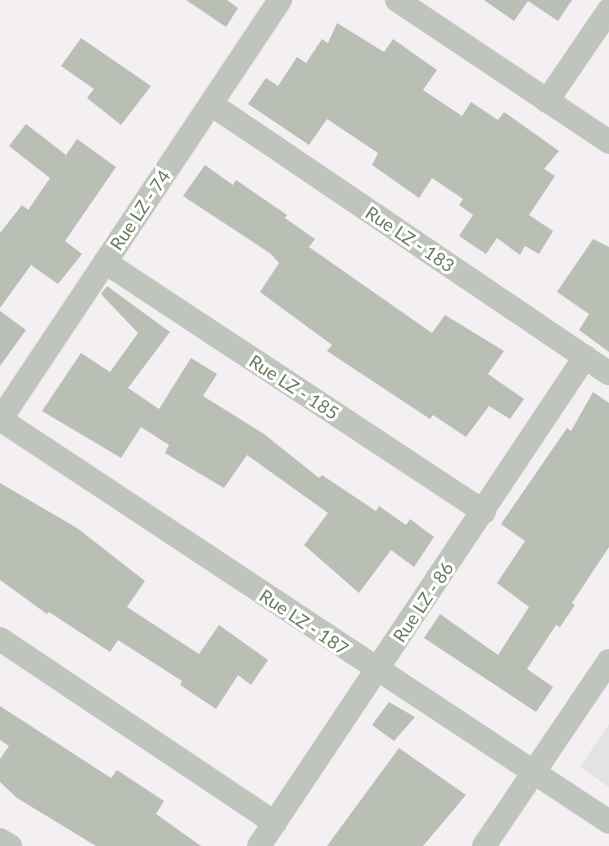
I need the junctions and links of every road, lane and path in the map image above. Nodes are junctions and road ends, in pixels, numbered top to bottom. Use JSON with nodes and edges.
{"nodes":[{"id":1,"x":280,"y":0,"type":"edge"},
{"id":2,"x":398,"y":0,"type":"edge"},
{"id":3,"x":609,"y":10,"type":"edge"},
{"id":4,"x":548,"y":100,"type":"junction"},
{"id":5,"x":211,"y":104,"type":"junction"},
{"id":6,"x":609,"y":142,"type":"edge"},
{"id":7,"x":105,"y":262,"type":"junction"},
{"id":8,"x":585,"y":357,"type":"junction"},
{"id":9,"x":609,"y":373,"type":"edge"},
{"id":10,"x":0,"y":420,"type":"edge"},
{"id":11,"x":484,"y":512,"type":"junction"},
{"id":12,"x":0,"y":639,"type":"edge"},
{"id":13,"x":609,"y":661,"type":"edge"},
{"id":14,"x":377,"y":670,"type":"junction"},
{"id":15,"x":534,"y":772,"type":"junction"},
{"id":16,"x":609,"y":822,"type":"edge"},
{"id":17,"x":275,"y":823,"type":"junction"},
{"id":18,"x":0,"y":840,"type":"edge"},
{"id":19,"x":10,"y":846,"type":"edge"},
{"id":20,"x":259,"y":846,"type":"edge"},
{"id":21,"x":484,"y":846,"type":"edge"}],
"edges":[{"from":1,"to":5,"type":"street","name":"Rue LZ - 74"},
{"from":2,"to":4,"type":"street"},
{"from":3,"to":4,"type":"street"},
{"from":4,"to":6,"type":"street"},
{"from":5,"to":7,"type":"street","name":"Rue LZ - 74"},
{"from":5,"to":8,"type":"street","name":"Rue LZ - 183"},
{"from":7,"to":10,"type":"street","name":"Rue LZ - 74"},
{"from":7,"to":11,"type":"street","name":"Rue LZ - 185"},
{"from":8,"to":9,"type":"street","name":"Rue LZ - 183"},
{"from":8,"to":11,"type":"street","name":"Rue LZ - 86"},
{"from":10,"to":14,"type":"street","name":"Rue LZ - 187"},
{"from":11,"to":14,"type":"street","name":"Rue LZ - 86"},
{"from":12,"to":17,"type":"street"},
{"from":13,"to":15,"type":"street"},
{"from":14,"to":15,"type":"street","name":"Rue LZ - 187"},
{"from":14,"to":17,"type":"street","name":"Rue LZ - 86"},
{"from":15,"to":16,"type":"street","name":"Rue LZ - 187"},
{"from":15,"to":21,"type":"street"},
{"from":17,"to":20,"type":"street","name":"Rue LZ - 86"},
{"from":18,"to":19,"type":"street"}]}
